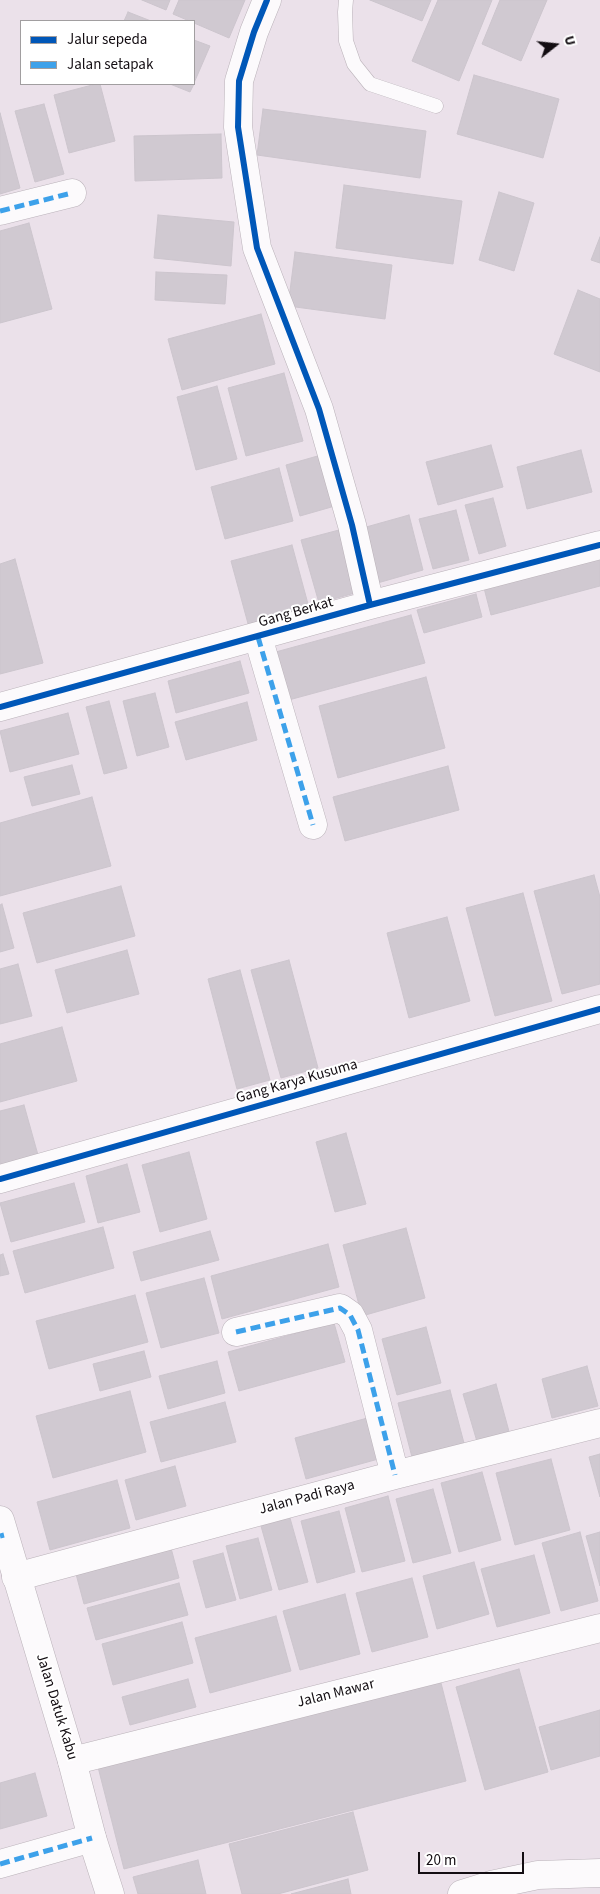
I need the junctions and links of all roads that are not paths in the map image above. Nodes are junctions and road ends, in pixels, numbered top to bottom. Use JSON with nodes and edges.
{"nodes":[{"id":1,"x":267,"y":0,"type":"edge"},
{"id":2,"x":346,"y":0,"type":"edge"},
{"id":3,"x":436,"y":106,"type":"dead end"},
{"id":4,"x":72,"y":193,"type":"dead end"},
{"id":5,"x":0,"y":212,"type":"edge"},
{"id":6,"x":600,"y":545,"type":"edge"},
{"id":7,"x":370,"y":605,"type":"junction"},
{"id":8,"x":258,"y":637,"type":"junction"},
{"id":9,"x":0,"y":706,"type":"edge"},
{"id":10,"x":313,"y":825,"type":"dead end"},
{"id":11,"x":600,"y":1009,"type":"edge"},
{"id":12,"x":0,"y":1179,"type":"edge"},
{"id":13,"x":236,"y":1332,"type":"dead end"},
{"id":14,"x":600,"y":1423,"type":"edge"},
{"id":15,"x":395,"y":1475,"type":"junction"},
{"id":16,"x":1,"y":1531,"type":"edge"},
{"id":17,"x":16,"y":1577,"type":"junction"},
{"id":18,"x":600,"y":1628,"type":"edge"},
{"id":19,"x":72,"y":1761,"type":"junction"},
{"id":20,"x":92,"y":1838,"type":"junction"},
{"id":21,"x":0,"y":1864,"type":"edge"},
{"id":22,"x":600,"y":1873,"type":"edge"},
{"id":23,"x":110,"y":1894,"type":"edge"},
{"id":24,"x":462,"y":1894,"type":"edge"}],
"edges":[{"from":1,"to":7,"type":"street"},
{"from":2,"to":3,"type":"lane"},
{"from":4,"to":5,"type":"street"},
{"from":6,"to":7,"type":"street","name":"Gang Berkat"},
{"from":7,"to":8,"type":"street","name":"Gang Berkat"},
{"from":8,"to":9,"type":"street","name":"Gang Berkat"},
{"from":8,"to":10,"type":"street"},
{"from":11,"to":12,"type":"street","name":"Gang Karya Kusuma"},
{"from":13,"to":15,"type":"street"},
{"from":14,"to":15,"type":"street","name":"Jalan Padi Raya"},
{"from":15,"to":17,"type":"street","name":"Jalan Padi Raya"},
{"from":16,"to":17,"type":"street","name":"Jalan Datuk Kabu"},
{"from":17,"to":19,"type":"street","name":"Jalan Datuk Kabu"},
{"from":18,"to":19,"type":"street","name":"Jalan Mawar"},
{"from":19,"to":20,"type":"street","name":"Jalan Datuk Kabu"},
{"from":20,"to":21,"type":"street"},
{"from":20,"to":23,"type":"street","name":"Jalan Datuk Kabu"},
{"from":22,"to":24,"type":"street"}]}
